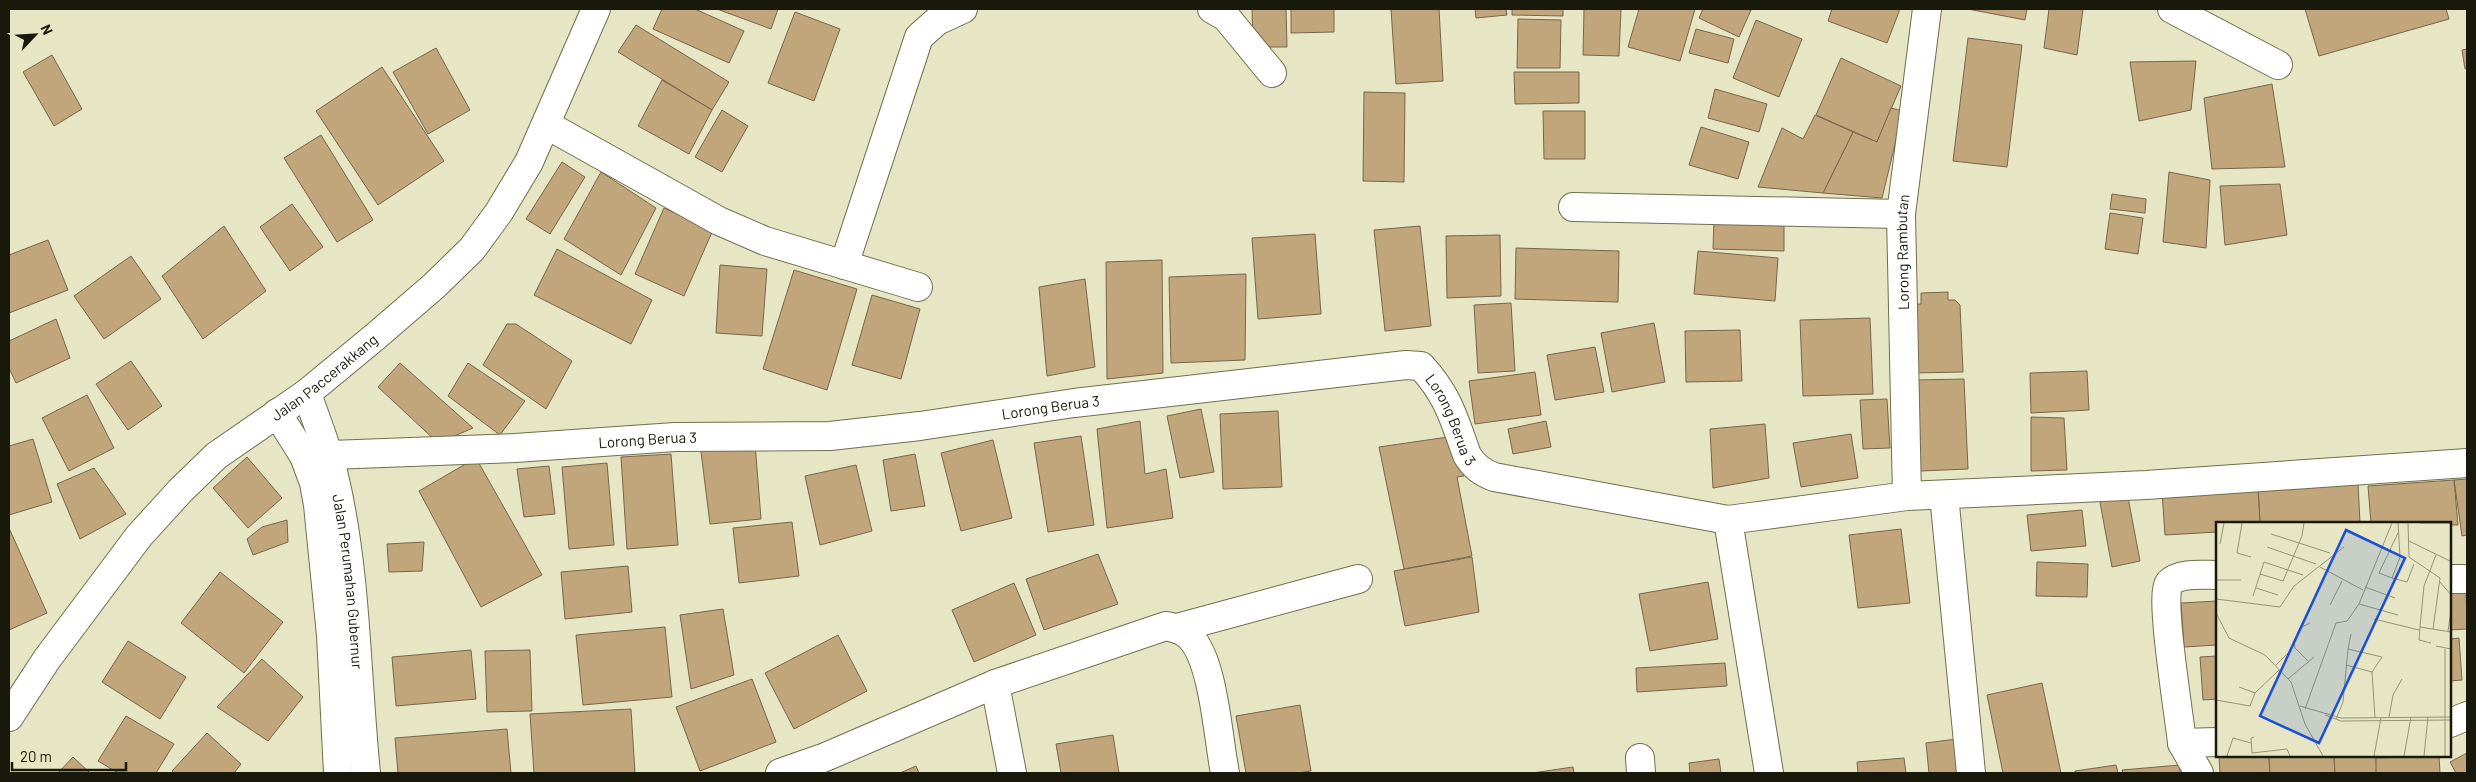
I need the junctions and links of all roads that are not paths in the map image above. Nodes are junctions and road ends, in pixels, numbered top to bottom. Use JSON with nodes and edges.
{"nodes":[{"id":1,"x":596,"y":9,"type":"edge"},
{"id":2,"x":963,"y":9,"type":"edge"},
{"id":3,"x":1212,"y":9,"type":"edge"},
{"id":4,"x":1927,"y":9,"type":"edge"},
{"id":5,"x":2172,"y":9,"type":"edge"},
{"id":6,"x":2278,"y":65,"type":"dead end"},
{"id":7,"x":1272,"y":73,"type":"dead end"},
{"id":8,"x":546,"y":125,"type":"junction"},
{"id":9,"x":1574,"y":206,"type":"dead end"},
{"id":10,"x":1901,"y":214,"type":"junction"},
{"id":11,"x":844,"y":264,"type":"junction"},
{"id":12,"x":918,"y":287,"type":"dead end"},
{"id":13,"x":306,"y":394,"type":"junction"},
{"id":14,"x":277,"y":413,"type":"junction"},
{"id":15,"x":316,"y":455,"type":"junction"},
{"id":16,"x":2467,"y":463,"type":"edge"},
{"id":17,"x":1944,"y":495,"type":"junction"},
{"id":18,"x":1907,"y":496,"type":"junction"},
{"id":19,"x":1728,"y":520,"type":"junction"},
{"id":20,"x":2216,"y":575,"type":"edge"},
{"id":21,"x":1358,"y":579,"type":"dead end"},
{"id":22,"x":2451,"y":579,"type":"edge"},
{"id":23,"x":2467,"y":580,"type":"edge"},
{"id":24,"x":1177,"y":628,"type":"junction"},
{"id":25,"x":995,"y":684,"type":"junction"},
{"id":26,"x":2467,"y":716,"type":"edge"},
{"id":27,"x":9,"y":717,"type":"edge"},
{"id":28,"x":2451,"y":723,"type":"edge"},
{"id":29,"x":2216,"y":742,"type":"edge"},
{"id":30,"x":2182,"y":743,"type":"junction"},
{"id":31,"x":338,"y":773,"type":"edge"},
{"id":32,"x":366,"y":773,"type":"edge"},
{"id":33,"x":780,"y":773,"type":"edge"},
{"id":34,"x":1012,"y":773,"type":"edge"},
{"id":35,"x":1225,"y":773,"type":"edge"},
{"id":36,"x":1769,"y":773,"type":"edge"},
{"id":37,"x":1971,"y":773,"type":"edge"},
{"id":38,"x":2199,"y":773,"type":"edge"}],
"edges":[{"from":1,"to":8,"type":"street","name":"Jalan Paccerakkang"},
{"from":2,"to":11,"type":"street"},
{"from":3,"to":7,"type":"street"},
{"from":4,"to":10,"type":"street","name":"Lorong Rambutan"},
{"from":5,"to":6,"type":"street"},
{"from":8,"to":11,"type":"street"},
{"from":8,"to":13,"type":"street","name":"Jalan Paccerakkang"},
{"from":9,"to":10,"type":"street"},
{"from":10,"to":18,"type":"street","name":"Lorong Rambutan"},
{"from":11,"to":12,"type":"street"},
{"from":13,"to":14,"type":"street","name":"Jalan Paccerakkang"},
{"from":13,"to":15,"type":"street","name":"Jalan Perumahan Gubernur"},
{"from":14,"to":15,"type":"street","name":"Jalan Perumahan Gubernur"},
{"from":14,"to":27,"type":"street","name":"Jalan Paccerakkang"},
{"from":15,"to":19,"type":"street","name":"Lorong Berua 3"},
{"from":15,"to":31,"type":"street","name":"Jalan Perumahan Gubernur"},
{"from":15,"to":32,"type":"street","name":"Jalan Perumahan Gubernur"},
{"from":16,"to":17,"type":"street","name":"Lorong Berua 3"},
{"from":17,"to":18,"type":"street","name":"Lorong Berua 3"},
{"from":17,"to":37,"type":"street"},
{"from":18,"to":19,"type":"street","name":"Lorong Berua 3"},
{"from":19,"to":36,"type":"street"},
{"from":20,"to":30,"type":"street"},
{"from":21,"to":24,"type":"street"},
{"from":22,"to":23,"type":"street"},
{"from":24,"to":25,"type":"street"},
{"from":24,"to":35,"type":"street"},
{"from":25,"to":33,"type":"street"},
{"from":25,"to":34,"type":"street"},
{"from":26,"to":28,"type":"street"},
{"from":29,"to":30,"type":"street"},
{"from":30,"to":38,"type":"street"}]}
